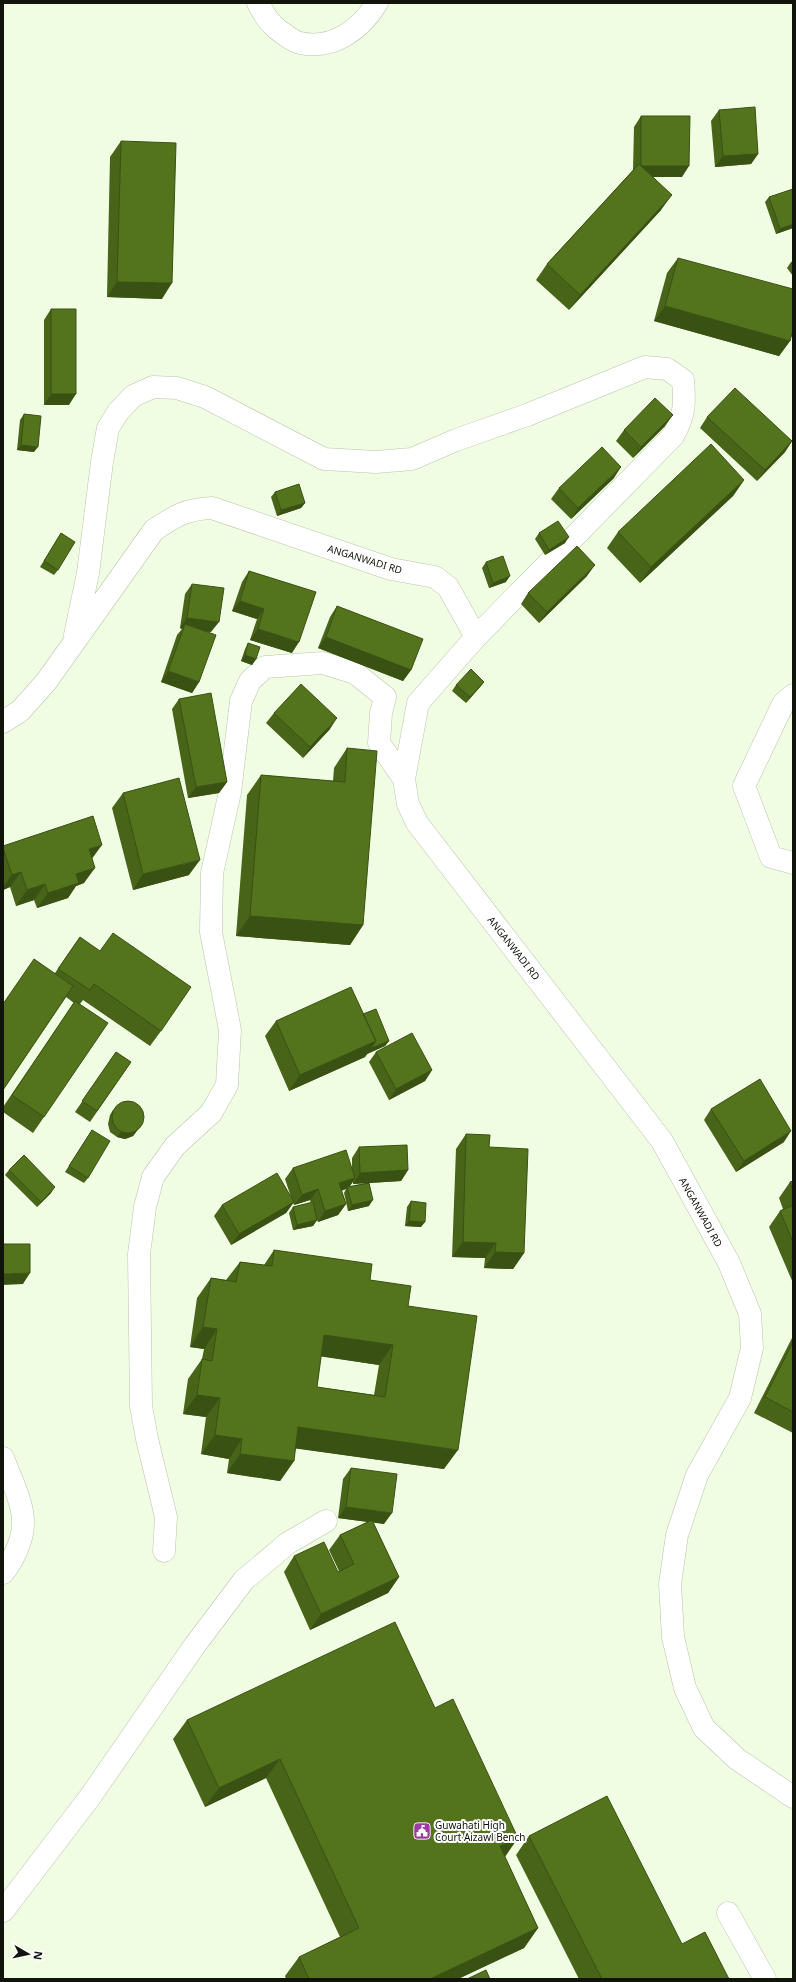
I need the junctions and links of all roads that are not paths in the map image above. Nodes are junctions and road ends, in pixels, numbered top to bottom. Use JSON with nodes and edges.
{"nodes":[{"id":1,"x":258,"y":3,"type":"edge"},
{"id":2,"x":377,"y":3,"type":"edge"},
{"id":3,"x":476,"y":638,"type":"junction"},
{"id":4,"x":73,"y":644,"type":"junction"},
{"id":5,"x":793,"y":695,"type":"edge"},
{"id":6,"x":3,"y":722,"type":"edge"},
{"id":7,"x":404,"y":779,"type":"junction"},
{"id":8,"x":793,"y":863,"type":"edge"},
{"id":9,"x":3,"y":1458,"type":"edge"},
{"id":10,"x":326,"y":1521,"type":"dead end"},
{"id":11,"x":164,"y":1551,"type":"dead end"},
{"id":12,"x":3,"y":1573,"type":"edge"},
{"id":13,"x":793,"y":1797,"type":"edge"},
{"id":14,"x":3,"y":1911,"type":"edge"},
{"id":15,"x":728,"y":1913,"type":"dead end"},
{"id":16,"x":765,"y":1979,"type":"edge"}],
"edges":[{"from":1,"to":2,"type":"street"},
{"from":3,"to":4,"type":"street","name":"ANGANWADI RD"},
{"from":3,"to":4,"type":"street"},
{"from":3,"to":7,"type":"street","name":"ANGANWADI RD"},
{"from":4,"to":6,"type":"street","name":"ANGANWADI RD"},
{"from":5,"to":8,"type":"street"},
{"from":7,"to":11,"type":"street"},
{"from":7,"to":13,"type":"street","name":"ANGANWADI RD"},
{"from":9,"to":12,"type":"street"},
{"from":10,"to":14,"type":"street"},
{"from":15,"to":16,"type":"street"}]}
